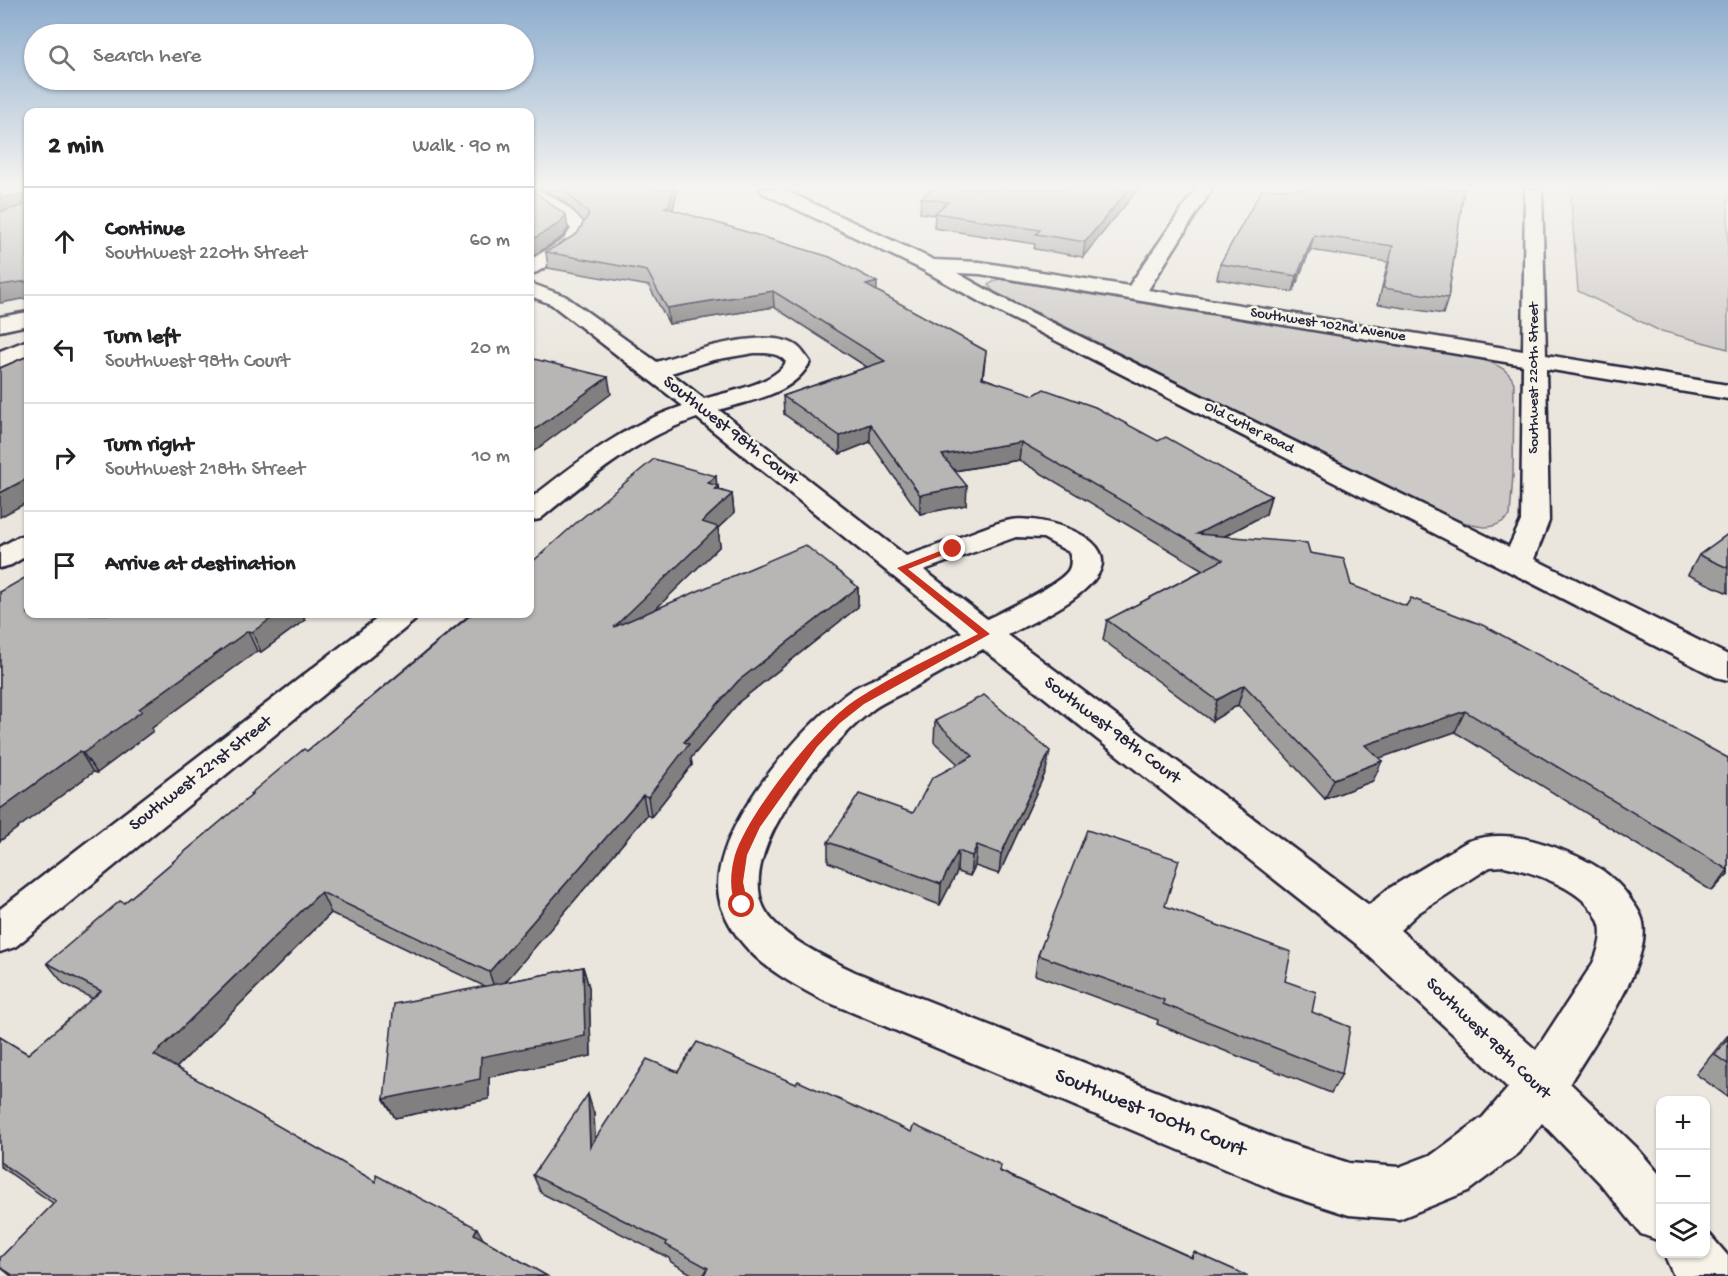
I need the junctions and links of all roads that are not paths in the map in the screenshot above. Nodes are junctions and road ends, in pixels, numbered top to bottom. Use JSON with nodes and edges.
{"nodes":[{"id":1,"x":562,"y":249,"type":"edge"},
{"id":2,"x":895,"y":249,"type":"edge"},
{"id":3,"x":1164,"y":249,"type":"edge"},
{"id":4,"x":1534,"y":249,"type":"edge"},
{"id":5,"x":928,"y":265,"type":"junction"},
{"id":6,"x":534,"y":266,"type":"edge"},
{"id":7,"x":534,"y":291,"type":"edge"},
{"id":8,"x":1135,"y":293,"type":"junction"},
{"id":9,"x":24,"y":320,"type":"edge"},
{"id":10,"x":0,"y":324,"type":"edge"},
{"id":11,"x":24,"y":349,"type":"edge"},
{"id":12,"x":1533,"y":359,"type":"junction"},
{"id":13,"x":0,"y":360,"type":"edge"},
{"id":14,"x":654,"y":371,"type":"junction"},
{"id":15,"x":1728,"y":392,"type":"edge"},
{"id":16,"x":702,"y":408,"type":"junction"},
{"id":17,"x":534,"y":510,"type":"edge"},
{"id":18,"x":24,"y":545,"type":"edge"},
{"id":19,"x":0,"y":559,"type":"edge"},
{"id":20,"x":1517,"y":563,"type":"junction"},
{"id":21,"x":902,"y":568,"type":"junction"},
{"id":22,"x":398,"y":618,"type":"edge"},
{"id":23,"x":985,"y":634,"type":"junction"},
{"id":24,"x":1728,"y":669,"type":"edge"},
{"id":25,"x":1370,"y":930,"type":"junction"},
{"id":26,"x":0,"y":934,"type":"edge"},
{"id":27,"x":1540,"y":1088,"type":"junction"},
{"id":28,"x":1656,"y":1210,"type":"edge"},
{"id":29,"x":1694,"y":1258,"type":"edge"},
{"id":30,"x":1709,"y":1276,"type":"edge"}],
"edges":[{"from":1,"to":6,"type":"street"},
{"from":2,"to":5,"type":"street","name":"Old Cutler Road"},
{"from":3,"to":8,"type":"street"},
{"from":4,"to":12,"type":"street","name":"Southwest 220th Street"},
{"from":5,"to":8,"type":"street","name":"Southwest 102nd Avenue"},
{"from":5,"to":20,"type":"street","name":"Old Cutler Road"},
{"from":7,"to":14,"type":"street","name":"Southwest 98th Court"},
{"from":8,"to":12,"type":"street","name":"Southwest 102nd Avenue"},
{"from":9,"to":10,"type":"street"},
{"from":11,"to":13,"type":"street"},
{"from":12,"to":15,"type":"street","name":"Southwest 102nd Avenue"},
{"from":12,"to":20,"type":"street","name":"Southwest 220th Street"},
{"from":14,"to":16,"type":"street","name":"Southwest 98th Court"},
{"from":14,"to":16,"type":"street"},
{"from":16,"to":17,"type":"street"},
{"from":16,"to":21,"type":"street","name":"Southwest 98th Court"},
{"from":18,"to":19,"type":"street"},
{"from":20,"to":24,"type":"street","name":"Old Cutler Road"},
{"from":21,"to":23,"type":"street","name":"Southwest 98th Court"},
{"from":21,"to":23,"type":"street"},
{"from":22,"to":26,"type":"street","name":"Southwest 221st Street"},
{"from":23,"to":25,"type":"street","name":"Southwest 98th Court"},
{"from":23,"to":27,"type":"street","name":"Southwest 100th Court"},
{"from":25,"to":27,"type":"street","name":"Southwest 98th Court"},
{"from":25,"to":27,"type":"street","name":"Southwest 100th Court"},
{"from":27,"to":28,"type":"street","name":"Southwest 98th Court"},
{"from":29,"to":30,"type":"street"}]}
